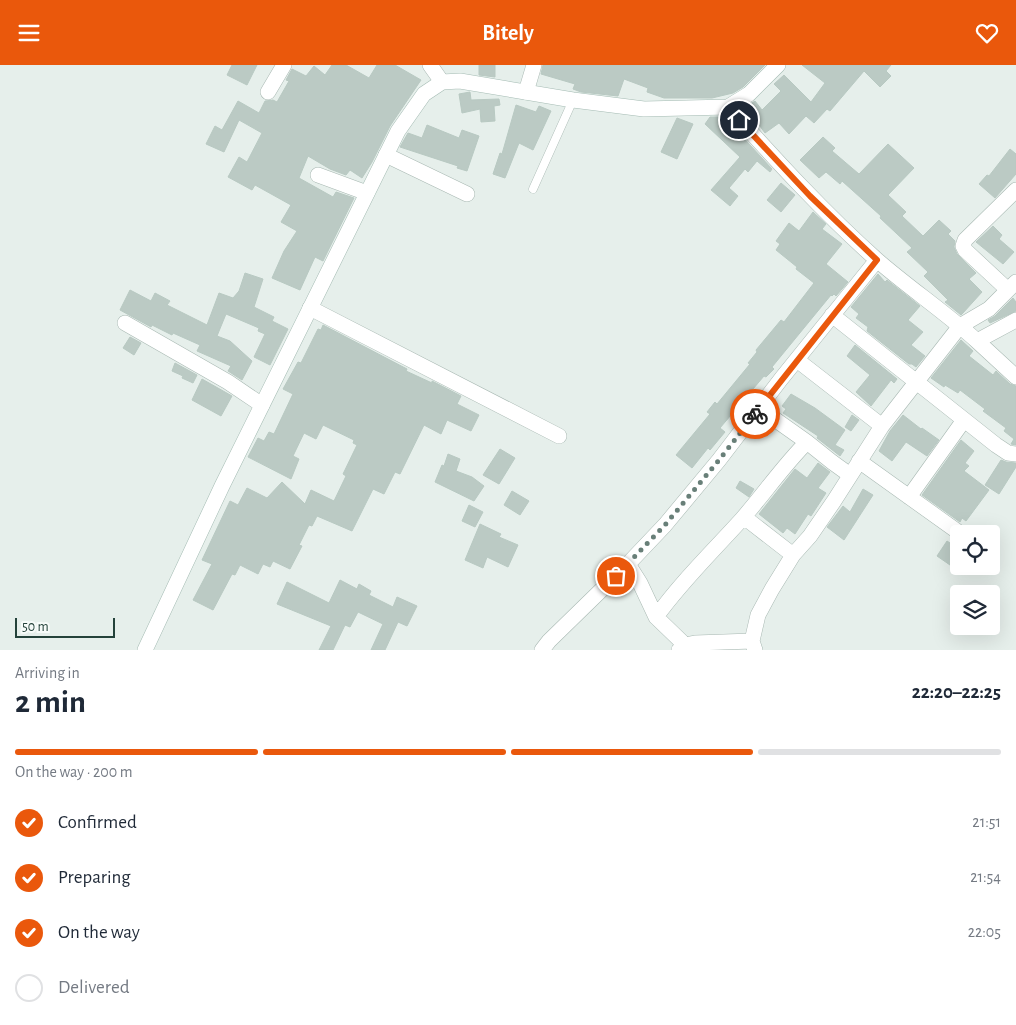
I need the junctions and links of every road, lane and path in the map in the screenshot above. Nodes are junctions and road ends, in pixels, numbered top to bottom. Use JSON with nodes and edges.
{"nodes":[{"id":1,"x":284,"y":65,"type":"edge"},
{"id":2,"x":430,"y":65,"type":"edge"},
{"id":3,"x":534,"y":65,"type":"edge"},
{"id":4,"x":778,"y":65,"type":"edge"},
{"id":5,"x":442,"y":82,"type":"junction"},
{"id":6,"x":526,"y":91,"type":"junction"},
{"id":7,"x":268,"y":92,"type":"dead end"},
{"id":8,"x":573,"y":100,"type":"junction"},
{"id":9,"x":728,"y":107,"type":"junction"},
{"id":10,"x":386,"y":155,"type":"junction"},
{"id":11,"x":318,"y":175,"type":"dead end"},
{"id":12,"x":533,"y":189,"type":"dead end"},
{"id":13,"x":1016,"y":190,"type":"edge"},
{"id":14,"x":367,"y":193,"type":"junction"},
{"id":15,"x":467,"y":194,"type":"dead end"},
{"id":16,"x":877,"y":260,"type":"junction"},
{"id":17,"x":1012,"y":286,"type":"edge"},
{"id":18,"x":310,"y":307,"type":"junction"},
{"id":19,"x":832,"y":315,"type":"junction"},
{"id":20,"x":1016,"y":320,"type":"edge"},
{"id":21,"x":125,"y":323,"type":"dead end"},
{"id":22,"x":960,"y":326,"type":"junction"},
{"id":23,"x":977,"y":341,"type":"junction"},
{"id":24,"x":797,"y":361,"type":"junction"},
{"id":25,"x":1016,"y":377,"type":"edge"},
{"id":26,"x":916,"y":381,"type":"junction"},
{"id":27,"x":262,"y":405,"type":"junction"},
{"id":28,"x":759,"y":408,"type":"junction"},
{"id":29,"x":964,"y":420,"type":"junction"},
{"id":30,"x":882,"y":426,"type":"junction"},
{"id":31,"x":559,"y":436,"type":"dead end"},
{"id":32,"x":807,"y":442,"type":"junction"},
{"id":33,"x":1016,"y":454,"type":"edge"},
{"id":34,"x":859,"y":461,"type":"junction"},
{"id":35,"x":850,"y":475,"type":"junction"},
{"id":36,"x":909,"y":497,"type":"junction"},
{"id":37,"x":744,"y":517,"type":"junction"},
{"id":38,"x":950,"y":526,"type":"edge"},
{"id":39,"x":793,"y":555,"type":"junction"},
{"id":40,"x":628,"y":564,"type":"junction"},
{"id":41,"x":656,"y":617,"type":"junction"},
{"id":42,"x":754,"y":646,"type":"edge"},
{"id":43,"x":682,"y":647,"type":"edge"},
{"id":44,"x":145,"y":650,"type":"edge"},
{"id":45,"x":542,"y":650,"type":"edge"}],
"edges":[{"from":1,"to":7,"type":"street"},
{"from":2,"to":5,"type":"street"},
{"from":3,"to":6,"type":"street"},
{"from":4,"to":9,"type":"street"},
{"from":5,"to":6,"type":"street"},
{"from":5,"to":10,"type":"street"},
{"from":6,"to":8,"type":"street"},
{"from":8,"to":9,"type":"street"},
{"from":8,"to":12,"type":"lane"},
{"from":9,"to":16,"type":"street"},
{"from":10,"to":14,"type":"street"},
{"from":10,"to":15,"type":"street"},
{"from":11,"to":14,"type":"street"},
{"from":13,"to":17,"type":"street"},
{"from":14,"to":18,"type":"street"},
{"from":16,"to":19,"type":"street"},
{"from":16,"to":22,"type":"street"},
{"from":17,"to":22,"type":"street"},
{"from":18,"to":27,"type":"street"},
{"from":18,"to":31,"type":"street"},
{"from":19,"to":24,"type":"street"},
{"from":19,"to":26,"type":"street"},
{"from":20,"to":23,"type":"street"},
{"from":21,"to":27,"type":"street"},
{"from":22,"to":23,"type":"street"},
{"from":22,"to":26,"type":"street"},
{"from":23,"to":25,"type":"street"},
{"from":24,"to":28,"type":"street"},
{"from":24,"to":30,"type":"street"},
{"from":26,"to":29,"type":"street"},
{"from":26,"to":30,"type":"street"},
{"from":27,"to":44,"type":"street"},
{"from":28,"to":32,"type":"street"},
{"from":28,"to":40,"type":"street"},
{"from":29,"to":33,"type":"street"},
{"from":29,"to":36,"type":"street"},
{"from":30,"to":34,"type":"street"},
{"from":32,"to":35,"type":"street"},
{"from":32,"to":37,"type":"street"},
{"from":34,"to":35,"type":"street"},
{"from":34,"to":36,"type":"street"},
{"from":35,"to":39,"type":"street"},
{"from":36,"to":38,"type":"street"},
{"from":37,"to":39,"type":"street"},
{"from":37,"to":41,"type":"street"},
{"from":39,"to":42,"type":"street"},
{"from":40,"to":41,"type":"street"},
{"from":40,"to":45,"type":"street"},
{"from":41,"to":43,"type":"street"},
{"from":42,"to":43,"type":"street"}]}
